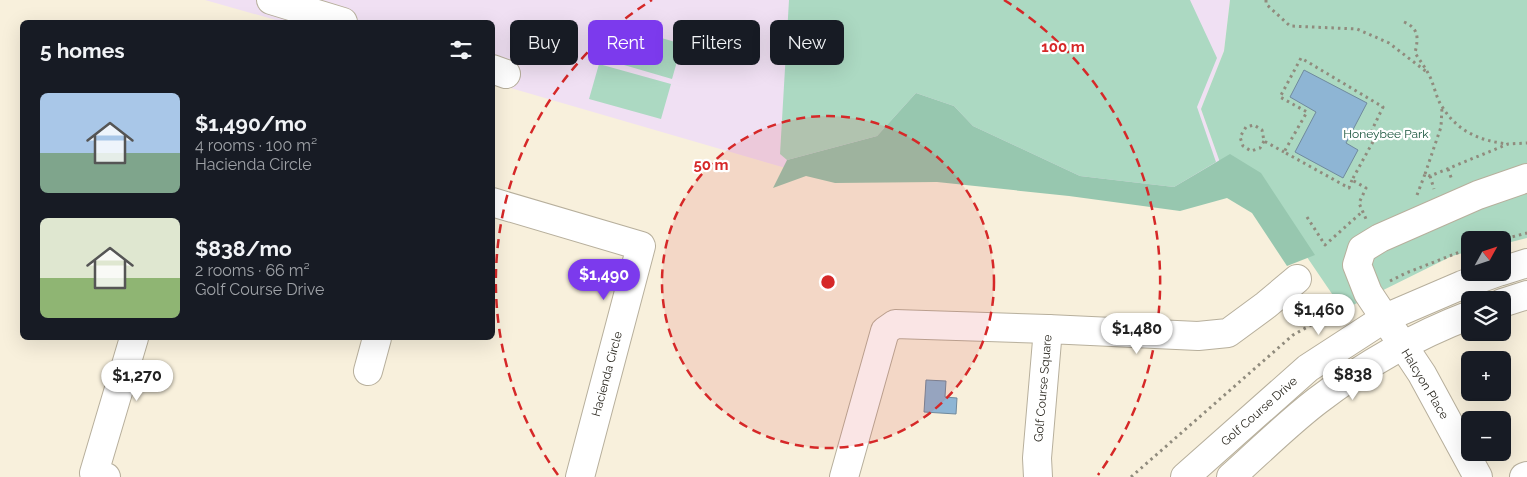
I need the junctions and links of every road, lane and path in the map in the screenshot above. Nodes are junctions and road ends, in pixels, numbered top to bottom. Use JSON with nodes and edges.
{"nodes":[{"id":1,"x":271,"y":0,"type":"edge"},
{"id":2,"x":1266,"y":0,"type":"edge"},
{"id":3,"x":336,"y":20,"type":"edge"},
{"id":4,"x":1404,"y":22,"type":"dead end"},
{"id":5,"x":1428,"y":73,"type":"junction"},
{"id":6,"x":1442,"y":107,"type":"junction"},
{"id":7,"x":1264,"y":141,"type":"junction"},
{"id":8,"x":1527,"y":143,"type":"edge"},
{"id":9,"x":1508,"y":144,"type":"junction"},
{"id":10,"x":1284,"y":152,"type":"junction"},
{"id":11,"x":1425,"y":174,"type":"junction"},
{"id":12,"x":1527,"y":178,"type":"edge"},
{"id":13,"x":1352,"y":180,"type":"junction"},
{"id":14,"x":1415,"y":200,"type":"dead end"},
{"id":15,"x":495,"y":203,"type":"edge"},
{"id":16,"x":1362,"y":212,"type":"junction"},
{"id":17,"x":1307,"y":217,"type":"dead end"},
{"id":18,"x":1369,"y":226,"type":"dead end"},
{"id":19,"x":1527,"y":233,"type":"edge"},
{"id":20,"x":1511,"y":237,"type":"edge"},
{"id":21,"x":1527,"y":263,"type":"edge"},
{"id":22,"x":1511,"y":268,"type":"edge"},
{"id":23,"x":1297,"y":279,"type":"dead end"},
{"id":24,"x":1473,"y":281,"type":"edge"},
{"id":25,"x":1527,"y":296,"type":"edge"},
{"id":26,"x":1511,"y":300,"type":"edge"},
{"id":27,"x":1386,"y":318,"type":"junction"},
{"id":28,"x":1461,"y":319,"type":"edge"},
{"id":29,"x":1048,"y":329,"type":"junction"},
{"id":30,"x":133,"y":340,"type":"edge"},
{"id":31,"x":376,"y":340,"type":"edge"},
{"id":32,"x":1402,"y":346,"type":"junction"},
{"id":33,"x":368,"y":371,"type":"dead end"},
{"id":34,"x":106,"y":477,"type":"edge"},
{"id":35,"x":580,"y":477,"type":"edge"},
{"id":36,"x":844,"y":477,"type":"edge"},
{"id":37,"x":1038,"y":477,"type":"edge"},
{"id":38,"x":1185,"y":477,"type":"edge"},
{"id":39,"x":1231,"y":477,"type":"edge"},
{"id":40,"x":1478,"y":477,"type":"edge"}],
"edges":[{"from":1,"to":3,"type":"street"},
{"from":2,"to":5,"type":"path"},
{"from":4,"to":5,"type":"path"},
{"from":5,"to":6,"type":"path"},
{"from":6,"to":9,"type":"path"},
{"from":6,"to":11,"type":"path"},
{"from":7,"to":7,"type":"path"},
{"from":7,"to":10,"type":"path"},
{"from":8,"to":9,"type":"path"},
{"from":9,"to":11,"type":"path"},
{"from":10,"to":13,"type":"path"},
{"from":10,"to":13,"type":"path"},
{"from":11,"to":14,"type":"path"},
{"from":12,"to":27,"type":"street","name":"Halcyon Place"},
{"from":13,"to":16,"type":"path"},
{"from":15,"to":35,"type":"street","name":"Hacienda Circle"},
{"from":16,"to":17,"type":"path"},
{"from":16,"to":18,"type":"path"},
{"from":19,"to":20,"type":"path"},
{"from":21,"to":22,"type":"street"},
{"from":23,"to":29,"type":"street","name":"Golf Course Square"},
{"from":24,"to":27,"type":"street","name":"Golf Course Drive"},
{"from":25,"to":26,"type":"street"},
{"from":27,"to":32,"type":"street","name":"Halcyon Place"},
{"from":27,"to":38,"type":"street","name":"Golf Course Drive"},
{"from":28,"to":32,"type":"street"},
{"from":29,"to":36,"type":"street"},
{"from":29,"to":37,"type":"street","name":"Golf Course Square"},
{"from":30,"to":34,"type":"street"},
{"from":31,"to":33,"type":"street"},
{"from":32,"to":39,"type":"street"},
{"from":32,"to":40,"type":"street","name":"Halcyon Place"}]}
